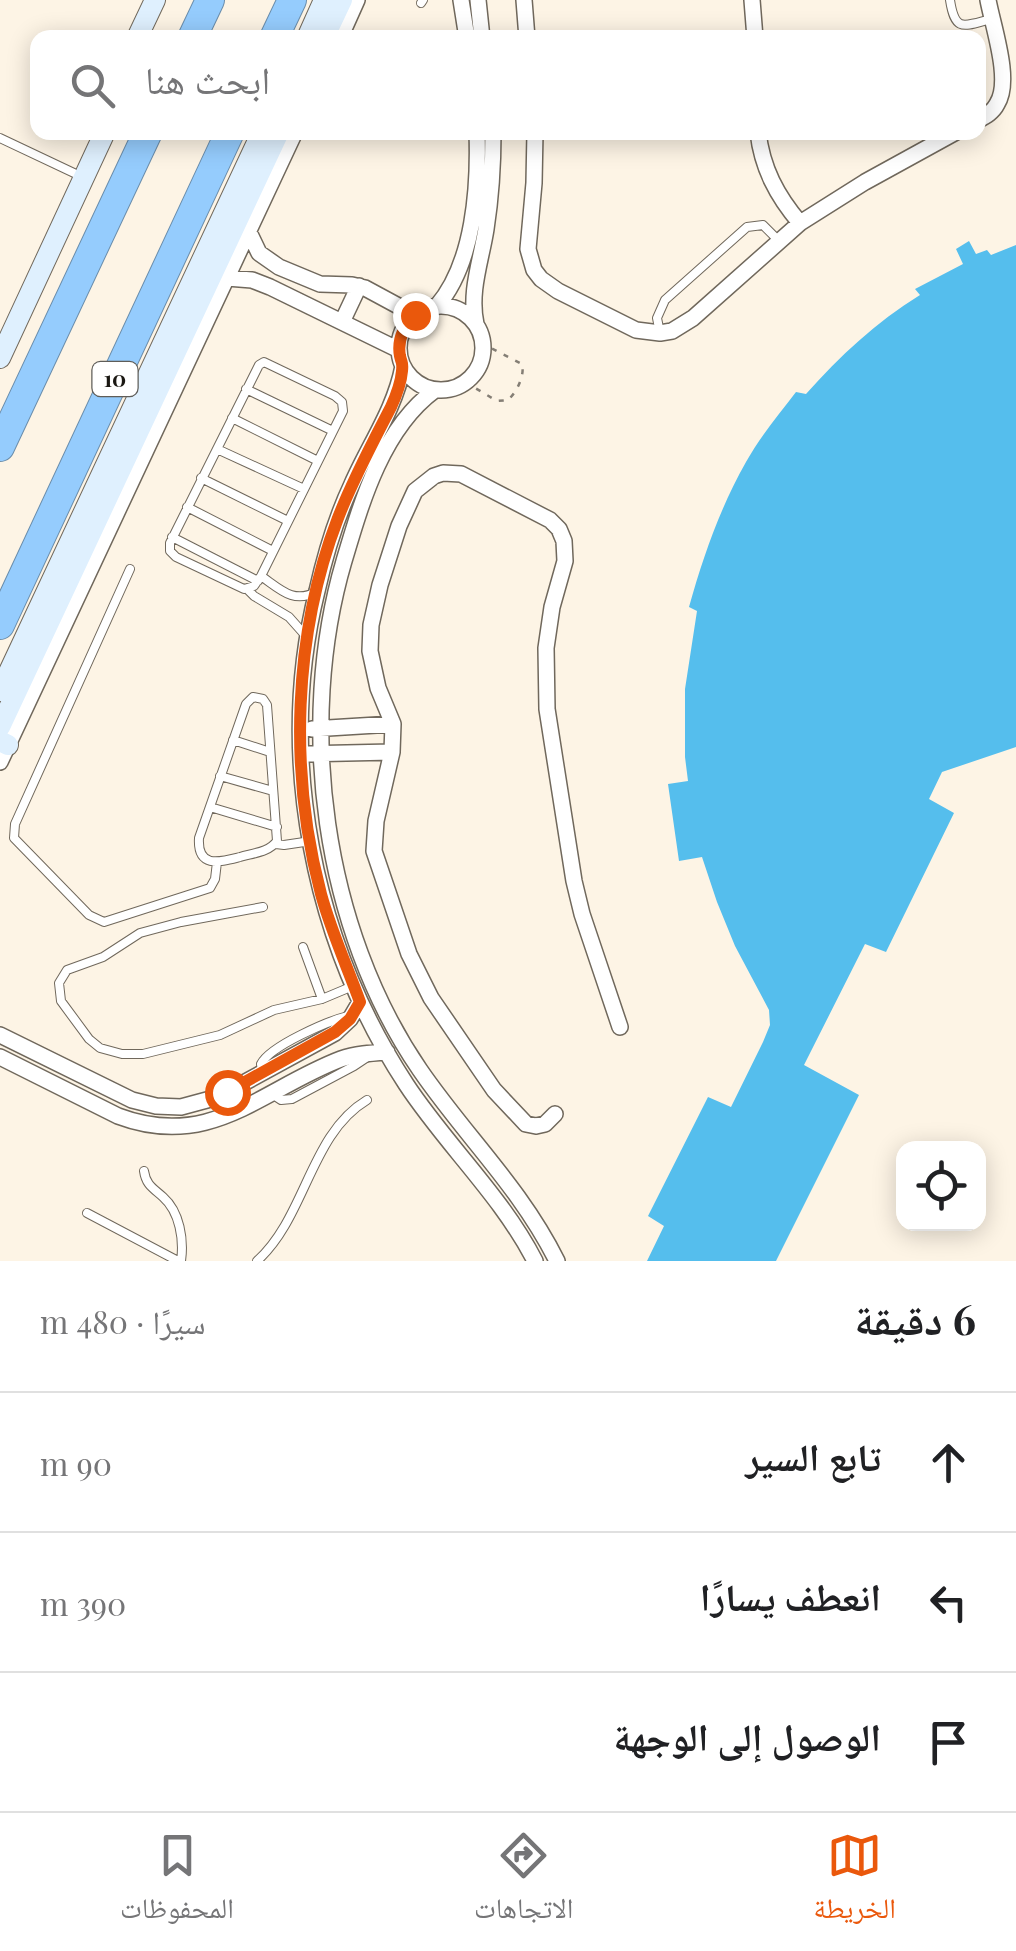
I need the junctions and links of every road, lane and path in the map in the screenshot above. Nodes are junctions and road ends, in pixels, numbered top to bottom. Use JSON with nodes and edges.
{"nodes":[{"id":1,"x":155,"y":0,"type":"edge"},
{"id":2,"x":167,"y":0,"type":"edge"},
{"id":3,"x":210,"y":0,"type":"edge"},
{"id":4,"x":292,"y":0,"type":"edge"},
{"id":5,"x":324,"y":0,"type":"edge"},
{"id":6,"x":342,"y":0,"type":"edge"},
{"id":7,"x":357,"y":0,"type":"edge"},
{"id":8,"x":461,"y":0,"type":"edge"},
{"id":9,"x":478,"y":0,"type":"edge"},
{"id":10,"x":524,"y":0,"type":"edge"},
{"id":11,"x":752,"y":0,"type":"edge"},
{"id":12,"x":950,"y":0,"type":"edge"},
{"id":13,"x":988,"y":0,"type":"edge"},
{"id":14,"x":992,"y":18,"type":"junction"},
{"id":15,"x":141,"y":30,"type":"edge"},
{"id":16,"x":154,"y":30,"type":"edge"},
{"id":17,"x":196,"y":30,"type":"edge"},
{"id":18,"x":278,"y":30,"type":"edge"},
{"id":19,"x":311,"y":30,"type":"edge"},
{"id":20,"x":328,"y":30,"type":"edge"},
{"id":21,"x":344,"y":30,"type":"edge"},
{"id":22,"x":465,"y":30,"type":"edge"},
{"id":23,"x":481,"y":30,"type":"edge"},
{"id":24,"x":526,"y":30,"type":"edge"},
{"id":25,"x":754,"y":30,"type":"edge"},
{"id":26,"x":986,"y":115,"type":"edge"},
{"id":27,"x":0,"y":138,"type":"edge"},
{"id":28,"x":89,"y":140,"type":"edge"},
{"id":29,"x":101,"y":140,"type":"edge"},
{"id":30,"x":144,"y":140,"type":"edge"},
{"id":31,"x":226,"y":140,"type":"edge"},
{"id":32,"x":258,"y":140,"type":"edge"},
{"id":33,"x":277,"y":140,"type":"edge"},
{"id":34,"x":291,"y":140,"type":"edge"},
{"id":35,"x":477,"y":140,"type":"edge"},
{"id":36,"x":493,"y":140,"type":"edge"},
{"id":37,"x":535,"y":140,"type":"edge"},
{"id":38,"x":760,"y":140,"type":"edge"},
{"id":39,"x":941,"y":140,"type":"edge"},
{"id":40,"x":74,"y":173,"type":"junction"},
{"id":41,"x":800,"y":223,"type":"junction"},
{"id":42,"x":242,"y":228,"type":"junction"},
{"id":43,"x":779,"y":241,"type":"junction"},
{"id":44,"x":460,"y":270,"type":"junction"},
{"id":45,"x":477,"y":274,"type":"junction"},
{"id":46,"x":227,"y":278,"type":"junction"},
{"id":47,"x":359,"y":286,"type":"junction"},
{"id":48,"x":437,"y":306,"type":"junction"},
{"id":49,"x":415,"y":315,"type":"junction"},
{"id":50,"x":342,"y":322,"type":"junction"},
{"id":51,"x":476,"y":324,"type":"junction"},
{"id":52,"x":0,"y":330,"type":"edge"},
{"id":53,"x":660,"y":333,"type":"junction"},
{"id":54,"x":483,"y":344,"type":"junction"},
{"id":55,"x":0,"y":358,"type":"edge"},
{"id":56,"x":401,"y":358,"type":"junction"},
{"id":57,"x":465,"y":382,"type":"junction"},
{"id":58,"x":246,"y":389,"type":"junction"},
{"id":59,"x":435,"y":390,"type":"junction"},
{"id":60,"x":232,"y":418,"type":"junction"},
{"id":61,"x":333,"y":431,"type":"junction"},
{"id":62,"x":0,"y":447,"type":"edge"},
{"id":63,"x":217,"y":449,"type":"junction"},
{"id":64,"x":318,"y":461,"type":"junction"},
{"id":65,"x":202,"y":478,"type":"junction"},
{"id":66,"x":304,"y":489,"type":"junction"},
{"id":67,"x":187,"y":507,"type":"junction"},
{"id":68,"x":288,"y":521,"type":"junction"},
{"id":69,"x":172,"y":538,"type":"junction"},
{"id":70,"x":273,"y":551,"type":"junction"},
{"id":71,"x":130,"y":569,"type":"dead end"},
{"id":72,"x":259,"y":578,"type":"junction"},
{"id":73,"x":247,"y":588,"type":"junction"},
{"id":74,"x":280,"y":589,"type":"junction"},
{"id":75,"x":316,"y":592,"type":"junction"},
{"id":76,"x":270,"y":604,"type":"junction"},
{"id":77,"x":0,"y":625,"type":"edge"},
{"id":78,"x":308,"y":638,"type":"junction"},
{"id":79,"x":0,"y":691,"type":"edge"},
{"id":80,"x":393,"y":724,"type":"junction"},
{"id":81,"x":362,"y":726,"type":"junction"},
{"id":82,"x":301,"y":729,"type":"junction"},
{"id":83,"x":321,"y":729,"type":"junction"},
{"id":84,"x":233,"y":740,"type":"junction"},
{"id":85,"x":2,"y":744,"type":"edge"},
{"id":86,"x":270,"y":752,"type":"junction"},
{"id":87,"x":392,"y":752,"type":"junction"},
{"id":88,"x":301,"y":754,"type":"junction"},
{"id":89,"x":322,"y":754,"type":"junction"},
{"id":90,"x":362,"y":754,"type":"junction"},
{"id":91,"x":220,"y":776,"type":"junction"},
{"id":92,"x":274,"y":791,"type":"junction"},
{"id":93,"x":210,"y":807,"type":"junction"},
{"id":94,"x":276,"y":828,"type":"junction"},
{"id":95,"x":310,"y":841,"type":"junction"},
{"id":96,"x":276,"y":844,"type":"junction"},
{"id":97,"x":217,"y":862,"type":"junction"},
{"id":98,"x":263,"y":907,"type":"dead end"},
{"id":99,"x":347,"y":914,"type":"junction"},
{"id":100,"x":329,"y":920,"type":"junction"},
{"id":101,"x":303,"y":948,"type":"dead end"},
{"id":102,"x":374,"y":984,"type":"junction"},
{"id":103,"x":322,"y":999,"type":"junction"},
{"id":104,"x":356,"y":999,"type":"junction"},
{"id":105,"x":620,"y":1026,"type":"dead end"},
{"id":106,"x":0,"y":1035,"type":"edge"},
{"id":107,"x":380,"y":1052,"type":"junction"},
{"id":108,"x":0,"y":1057,"type":"edge"},
{"id":109,"x":64,"y":1066,"type":"junction"},
{"id":110,"x":262,"y":1074,"type":"junction"},
{"id":111,"x":55,"y":1084,"type":"junction"},
{"id":112,"x":434,"y":1090,"type":"junction"},
{"id":113,"x":272,"y":1094,"type":"junction"},
{"id":114,"x":367,"y":1100,"type":"dead end"},
{"id":115,"x":418,"y":1102,"type":"junction"},
{"id":116,"x":556,"y":1114,"type":"dead end"},
{"id":117,"x":144,"y":1171,"type":"dead end"},
{"id":118,"x":87,"y":1214,"type":"dead end"},
{"id":119,"x":179,"y":1261,"type":"edge"},
{"id":120,"x":257,"y":1261,"type":"edge"},
{"id":121,"x":535,"y":1261,"type":"edge"},
{"id":122,"x":557,"y":1261,"type":"edge"}],
"edges":[{"from":1,"to":15,"type":"main road"},
{"from":2,"to":16,"type":"main road"},
{"from":3,"to":17,"type":"highway"},
{"from":4,"to":18,"type":"highway"},
{"from":5,"to":19,"type":"main road"},
{"from":6,"to":20,"type":"main road"},
{"from":7,"to":21,"type":"street"},
{"from":8,"to":22,"type":"street"},
{"from":9,"to":23,"type":"street"},
{"from":10,"to":24,"type":"street"},
{"from":11,"to":25,"type":"street"},
{"from":12,"to":14,"type":"lane"},
{"from":13,"to":14,"type":"street"},
{"from":14,"to":26,"type":"street"},
{"from":27,"to":40,"type":"lane"},
{"from":28,"to":40,"type":"main road"},
{"from":29,"to":55,"type":"main road"},
{"from":30,"to":62,"type":"highway"},
{"from":31,"to":77,"type":"highway","number":"10"},
{"from":32,"to":79,"type":"main road"},
{"from":33,"to":42,"type":"main road"},
{"from":34,"to":42,"type":"street"},
{"from":35,"to":44,"type":"street"},
{"from":36,"to":45,"type":"street"},
{"from":37,"to":53,"type":"street"},
{"from":38,"to":41,"type":"street"},
{"from":39,"to":41,"type":"street"},
{"from":40,"to":52,"type":"main road"},
{"from":41,"to":43,"type":"street"},
{"from":42,"to":46,"type":"street"},
{"from":42,"to":47,"type":"street"},
{"from":42,"to":85,"type":"main road"},
{"from":43,"to":53,"type":"street"},
{"from":43,"to":53,"type":"lane"},
{"from":44,"to":45,"type":"street"},
{"from":44,"to":48,"type":"street"},
{"from":45,"to":51,"type":"street"},
{"from":46,"to":50,"type":"street"},
{"from":46,"to":85,"type":"street"},
{"from":47,"to":49,"type":"street"},
{"from":47,"to":50,"type":"street"},
{"from":48,"to":49,"type":"street"},
{"from":48,"to":51,"type":"street"},
{"from":49,"to":56,"type":"street"},
{"from":50,"to":56,"type":"street"},
{"from":51,"to":54,"type":"street"},
{"from":54,"to":57,"type":"street"},
{"from":54,"to":57,"type":"path"},
{"from":56,"to":59,"type":"street"},
{"from":56,"to":75,"type":"street"},
{"from":57,"to":59,"type":"street"},
{"from":58,"to":60,"type":"lane"},
{"from":58,"to":61,"type":"lane"},
{"from":58,"to":61,"type":"lane"},
{"from":59,"to":83,"type":"street"},
{"from":60,"to":63,"type":"lane"},
{"from":60,"to":64,"type":"lane"},
{"from":61,"to":64,"type":"lane"},
{"from":63,"to":65,"type":"lane"},
{"from":63,"to":66,"type":"lane"},
{"from":64,"to":66,"type":"lane"},
{"from":65,"to":67,"type":"lane"},
{"from":65,"to":68,"type":"lane"},
{"from":66,"to":68,"type":"lane"},
{"from":67,"to":69,"type":"lane"},
{"from":67,"to":70,"type":"lane"},
{"from":68,"to":70,"type":"lane"},
{"from":69,"to":72,"type":"lane"},
{"from":69,"to":73,"type":"lane"},
{"from":70,"to":72,"type":"lane"},
{"from":71,"to":97,"type":"lane"},
{"from":72,"to":73,"type":"lane"},
{"from":72,"to":74,"type":"lane"},
{"from":73,"to":76,"type":"lane"},
{"from":74,"to":75,"type":"lane"},
{"from":74,"to":76,"type":"lane"},
{"from":75,"to":78,"type":"street"},
{"from":76,"to":78,"type":"lane"},
{"from":78,"to":82,"type":"street"},
{"from":80,"to":81,"type":"street"},
{"from":80,"to":87,"type":"street"},
{"from":80,"to":105,"type":"street"},
{"from":81,"to":83,"type":"street"},
{"from":81,"to":90,"type":"street"},
{"from":82,"to":83,"type":"street"},
{"from":82,"to":88,"type":"street"},
{"from":83,"to":89,"type":"street"},
{"from":84,"to":86,"type":"lane"},
{"from":84,"to":86,"type":"lane"},
{"from":84,"to":91,"type":"lane"},
{"from":86,"to":92,"type":"lane"},
{"from":87,"to":90,"type":"street"},
{"from":87,"to":116,"type":"street"},
{"from":88,"to":89,"type":"street"},
{"from":88,"to":95,"type":"street"},
{"from":89,"to":90,"type":"street"},
{"from":89,"to":99,"type":"street"},
{"from":91,"to":92,"type":"lane"},
{"from":91,"to":93,"type":"lane"},
{"from":92,"to":94,"type":"lane"},
{"from":93,"to":94,"type":"lane"},
{"from":93,"to":97,"type":"lane"},
{"from":94,"to":96,"type":"lane"},
{"from":95,"to":96,"type":"lane"},
{"from":95,"to":100,"type":"street"},
{"from":96,"to":97,"type":"lane"},
{"from":98,"to":103,"type":"lane"},
{"from":99,"to":100,"type":"street"},
{"from":99,"to":102,"type":"street"},
{"from":100,"to":104,"type":"street"},
{"from":101,"to":103,"type":"lane"},
{"from":102,"to":104,"type":"street"},
{"from":102,"to":112,"type":"street"},
{"from":103,"to":104,"type":"lane"},
{"from":104,"to":107,"type":"street"},
{"from":104,"to":110,"type":"street"},
{"from":106,"to":109,"type":"street"},
{"from":107,"to":113,"type":"street"},
{"from":107,"to":115,"type":"street"},
{"from":108,"to":111,"type":"street"},
{"from":109,"to":110,"type":"street"},
{"from":109,"to":111,"type":"street"},
{"from":110,"to":113,"type":"street"},
{"from":111,"to":113,"type":"street"},
{"from":112,"to":115,"type":"street"},
{"from":112,"to":122,"type":"street"},
{"from":114,"to":120,"type":"lane"},
{"from":115,"to":121,"type":"street"},
{"from":117,"to":119,"type":"lane"},
{"from":118,"to":119,"type":"lane"}]}
